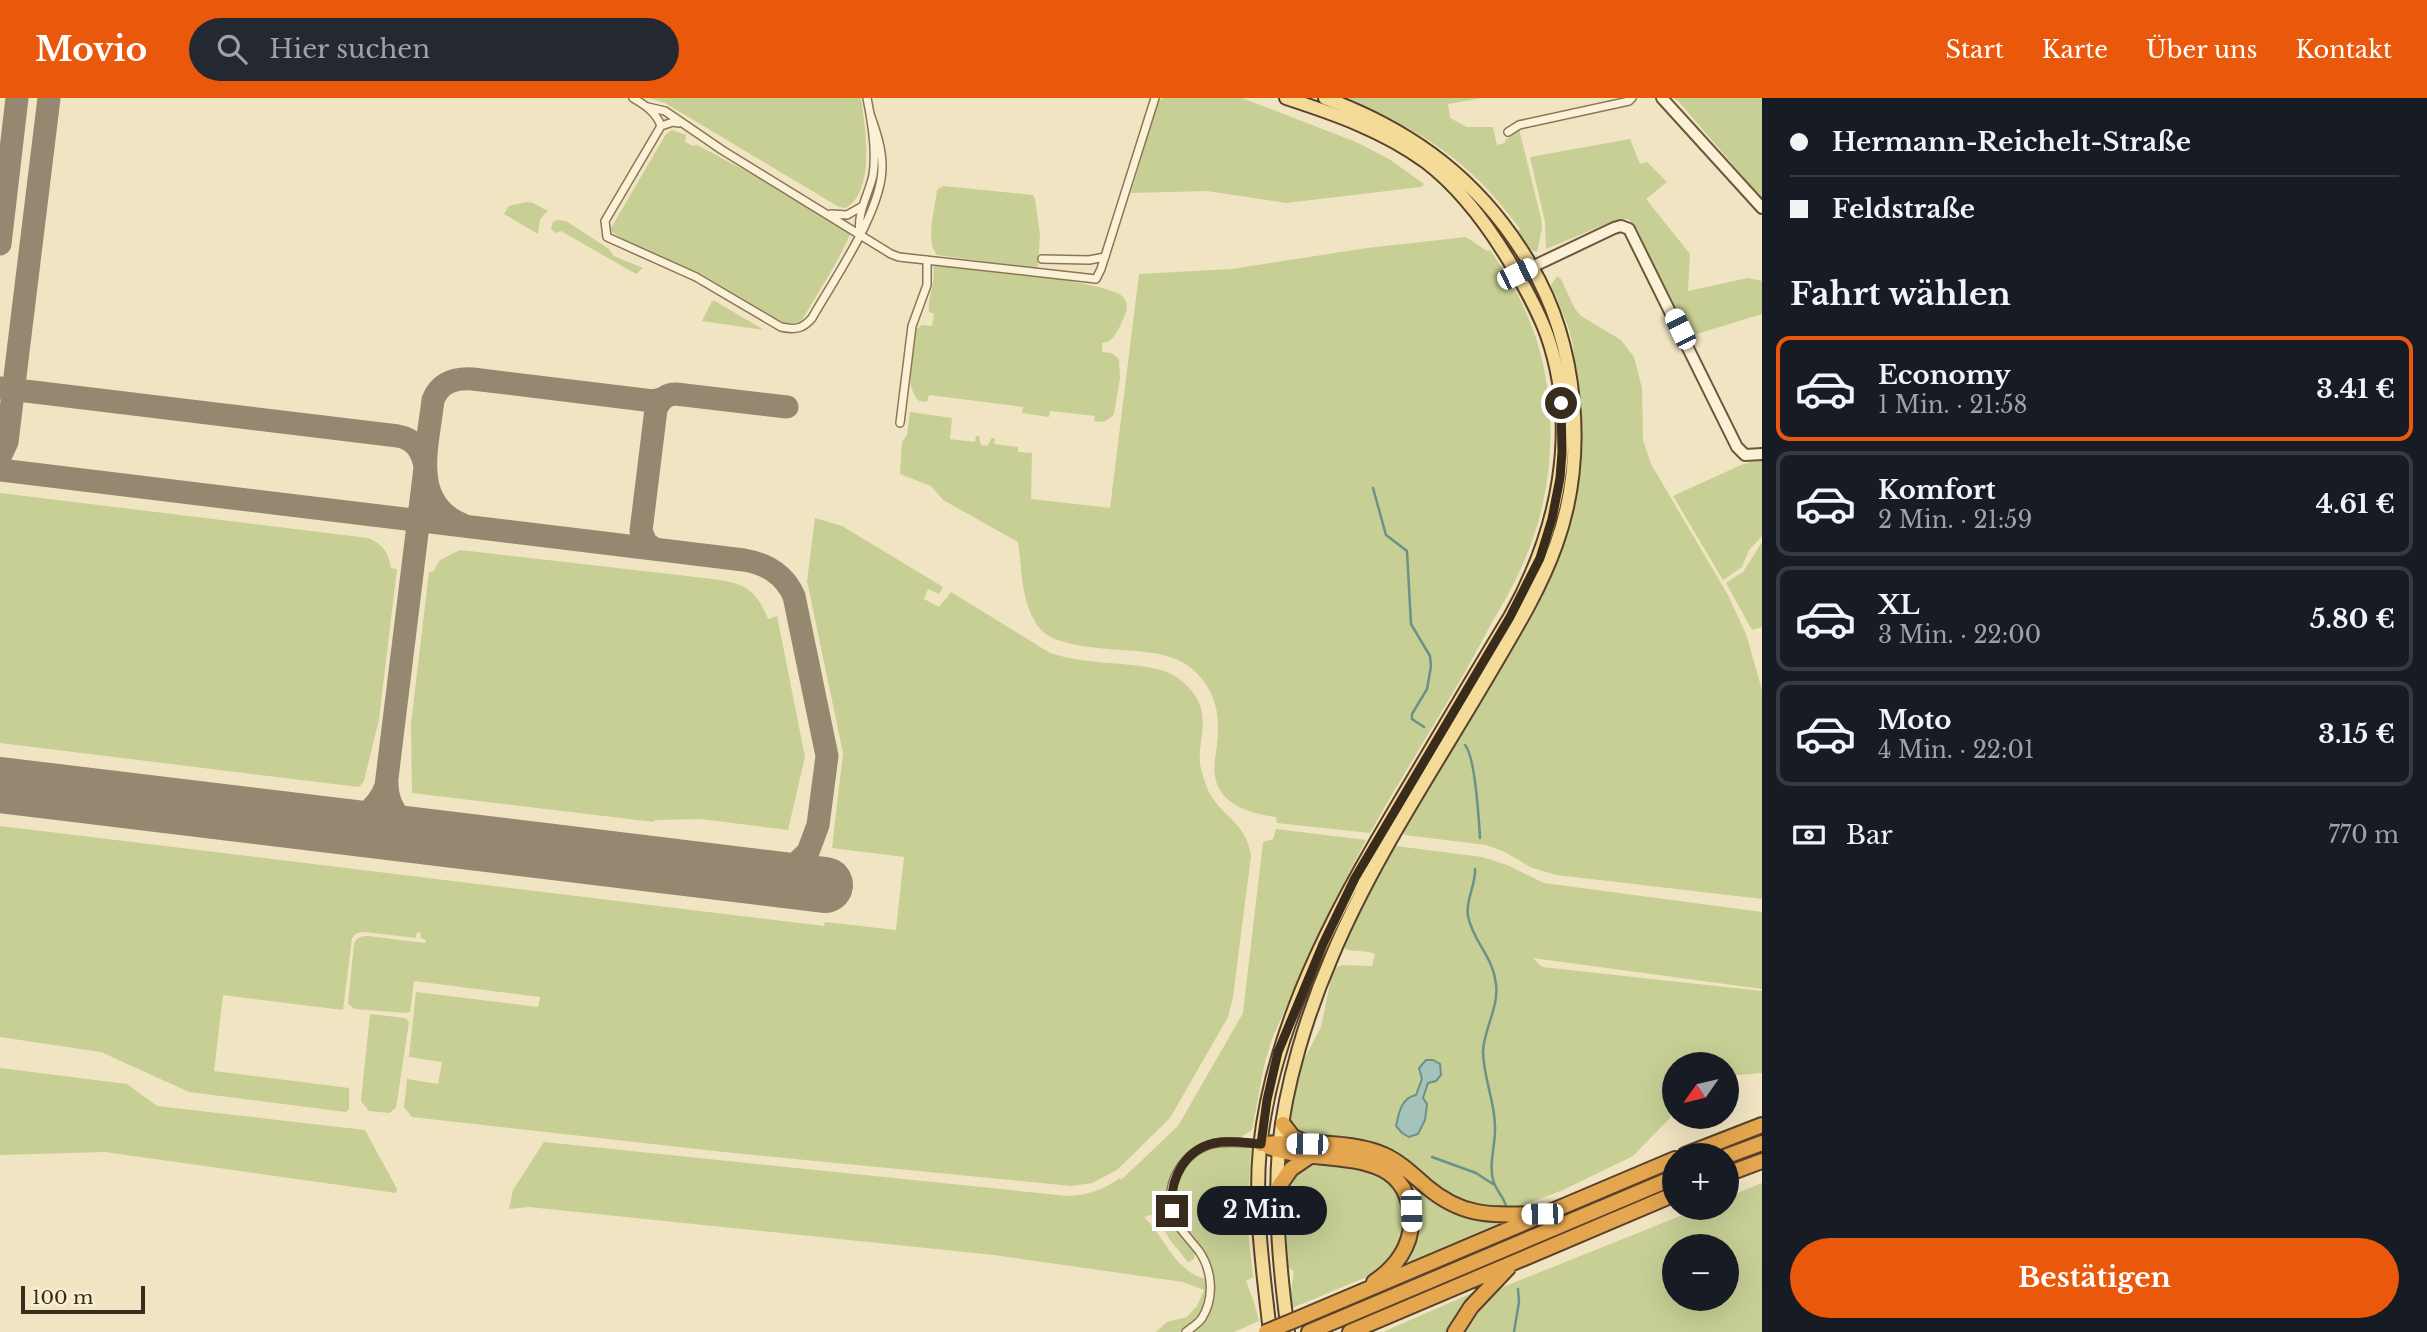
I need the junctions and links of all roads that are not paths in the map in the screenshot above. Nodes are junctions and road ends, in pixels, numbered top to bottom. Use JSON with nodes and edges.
{"nodes":[{"id":1,"x":634,"y":98,"type":"edge"},
{"id":2,"x":867,"y":98,"type":"edge"},
{"id":3,"x":1155,"y":98,"type":"edge"},
{"id":4,"x":1286,"y":98,"type":"edge"},
{"id":5,"x":1325,"y":98,"type":"edge"},
{"id":6,"x":1632,"y":98,"type":"edge"},
{"id":7,"x":1661,"y":98,"type":"edge"},
{"id":8,"x":648,"y":107,"type":"junction"},
{"id":9,"x":870,"y":114,"type":"junction"},
{"id":10,"x":681,"y":123,"type":"junction"},
{"id":11,"x":661,"y":126,"type":"junction"},
{"id":12,"x":1508,"y":132,"type":"dead end"},
{"id":13,"x":861,"y":207,"type":"junction"},
{"id":14,"x":1762,"y":208,"type":"edge"},
{"id":15,"x":827,"y":214,"type":"junction"},
{"id":16,"x":860,"y":235,"type":"junction"},
{"id":17,"x":1105,"y":257,"type":"junction"},
{"id":18,"x":1042,"y":258,"type":"dead end"},
{"id":19,"x":928,"y":260,"type":"junction"},
{"id":20,"x":1532,"y":267,"type":"junction"},
{"id":21,"x":1517,"y":274,"type":"junction"},
{"id":22,"x":900,"y":424,"type":"dead end"},
{"id":23,"x":1762,"y":454,"type":"edge"},
{"id":24,"x":1283,"y":1124,"type":"junction"},
{"id":25,"x":1762,"y":1125,"type":"edge"},
{"id":26,"x":1716,"y":1143,"type":"edge"},
{"id":27,"x":1762,"y":1143,"type":"edge"},
{"id":28,"x":1261,"y":1144,"type":"junction"},
{"id":29,"x":1280,"y":1147,"type":"junction"},
{"id":30,"x":1308,"y":1150,"type":"junction"},
{"id":31,"x":1739,"y":1152,"type":"edge"},
{"id":32,"x":1762,"y":1161,"type":"edge"},
{"id":33,"x":1662,"y":1164,"type":"edge"},
{"id":34,"x":1739,"y":1170,"type":"edge"},
{"id":35,"x":1662,"y":1183,"type":"edge"},
{"id":36,"x":1278,"y":1188,"type":"junction"},
{"id":37,"x":1662,"y":1199,"type":"edge"},
{"id":38,"x":1542,"y":1214,"type":"junction"},
{"id":39,"x":1513,"y":1262,"type":"junction"},
{"id":40,"x":1359,"y":1293,"type":"junction"},
{"id":41,"x":1292,"y":1326,"type":"edge"},
{"id":42,"x":1186,"y":1332,"type":"edge"},
{"id":43,"x":1268,"y":1332,"type":"edge"},
{"id":44,"x":1309,"y":1332,"type":"edge"},
{"id":45,"x":1350,"y":1332,"type":"edge"},
{"id":46,"x":1455,"y":1332,"type":"edge"}],
"edges":[{"from":1,"to":8,"type":"street"},
{"from":2,"to":9,"type":"street"},
{"from":3,"to":17,"type":"street"},
{"from":4,"to":21,"type":"main road"},
{"from":5,"to":20,"type":"main road"},
{"from":6,"to":12,"type":"street"},
{"from":7,"to":14,"type":"street"},
{"from":8,"to":10,"type":"street"},
{"from":8,"to":11,"type":"street"},
{"from":9,"to":13,"type":"street"},
{"from":9,"to":16,"type":"street"},
{"from":10,"to":11,"type":"street"},
{"from":10,"to":15,"type":"street"},
{"from":11,"to":16,"type":"street"},
{"from":13,"to":15,"type":"street"},
{"from":13,"to":16,"type":"street"},
{"from":15,"to":16,"type":"street"},
{"from":16,"to":19,"type":"street"},
{"from":17,"to":18,"type":"street"},
{"from":17,"to":19,"type":"street"},
{"from":19,"to":22,"type":"street"},
{"from":20,"to":21,"type":"main road"},
{"from":20,"to":23,"type":"street"},
{"from":20,"to":24,"type":"main road"},
{"from":21,"to":28,"type":"main road"},
{"from":24,"to":29,"type":"main road"},
{"from":24,"to":30,"type":"highway"},
{"from":25,"to":26,"type":"highway"},
{"from":27,"to":31,"type":"highway"},
{"from":28,"to":29,"type":"highway"},
{"from":28,"to":42,"type":"street"},
{"from":28,"to":43,"type":"main road"},
{"from":29,"to":30,"type":"highway"},
{"from":29,"to":36,"type":"main road"},
{"from":30,"to":36,"type":"highway"},
{"from":30,"to":38,"type":"highway"},
{"from":30,"to":40,"type":"highway"},
{"from":32,"to":34,"type":"highway"},
{"from":33,"to":38,"type":"highway"},
{"from":35,"to":44,"type":"highway"},
{"from":36,"to":41,"type":"main road"},
{"from":37,"to":39,"type":"highway"},
{"from":38,"to":40,"type":"highway"},
{"from":39,"to":45,"type":"highway"},
{"from":39,"to":46,"type":"highway"},
{"from":40,"to":41,"type":"highway"},
{"from":41,"to":43,"type":"highway","bridge":true}]}
